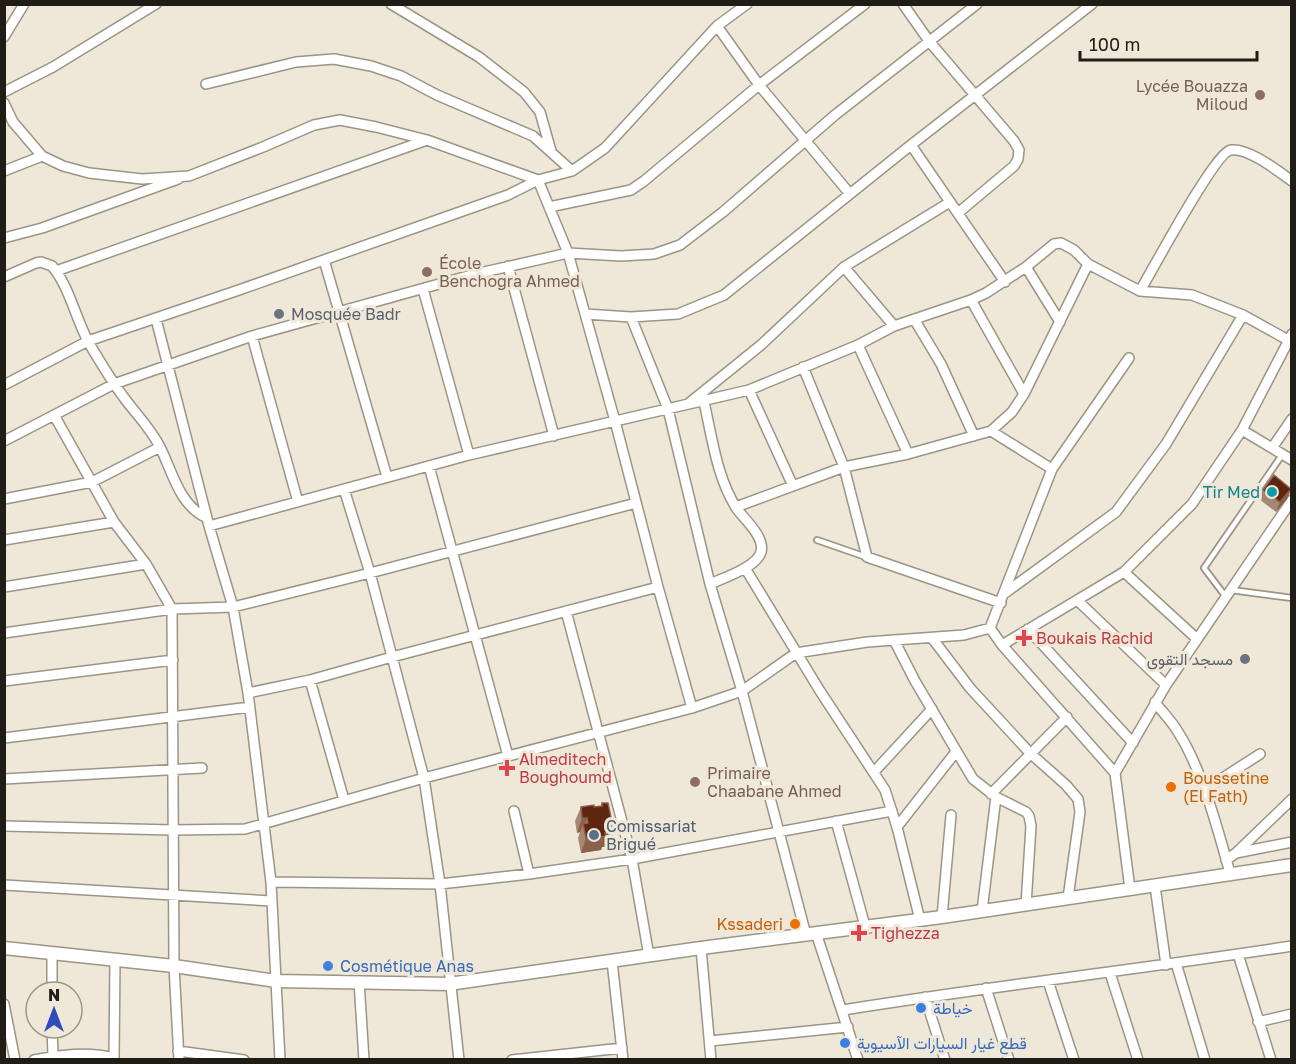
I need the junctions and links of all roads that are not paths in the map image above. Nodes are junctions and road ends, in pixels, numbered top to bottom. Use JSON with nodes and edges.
{"nodes":[{"id":1,"x":24,"y":4,"type":"edge"},
{"id":2,"x":156,"y":4,"type":"edge"},
{"id":3,"x":391,"y":4,"type":"edge"},
{"id":4,"x":747,"y":4,"type":"edge"},
{"id":5,"x":865,"y":4,"type":"edge"},
{"id":6,"x":903,"y":4,"type":"edge"},
{"id":7,"x":977,"y":4,"type":"edge"},
{"id":8,"x":1092,"y":4,"type":"edge"},
{"id":9,"x":717,"y":26,"type":"junction"},
{"id":10,"x":4,"y":37,"type":"edge"},
{"id":11,"x":928,"y":41,"type":"junction"},
{"id":12,"x":206,"y":84,"type":"dead end"},
{"id":13,"x":759,"y":85,"type":"junction"},
{"id":14,"x":4,"y":92,"type":"edge"},
{"id":15,"x":976,"y":95,"type":"junction"},
{"id":16,"x":4,"y":103,"type":"edge"},
{"id":17,"x":9,"y":124,"type":"edge"},
{"id":18,"x":427,"y":140,"type":"junction"},
{"id":19,"x":804,"y":141,"type":"junction"},
{"id":20,"x":911,"y":145,"type":"junction"},
{"id":21,"x":551,"y":152,"type":"junction"},
{"id":22,"x":42,"y":156,"type":"junction"},
{"id":23,"x":4,"y":171,"type":"edge"},
{"id":24,"x":572,"y":171,"type":"junction"},
{"id":25,"x":189,"y":176,"type":"junction"},
{"id":26,"x":538,"y":180,"type":"junction"},
{"id":27,"x":1292,"y":181,"type":"edge"},
{"id":28,"x":850,"y":194,"type":"junction"},
{"id":29,"x":950,"y":202,"type":"junction"},
{"id":30,"x":549,"y":207,"type":"junction"},
{"id":31,"x":958,"y":213,"type":"junction"},
{"id":32,"x":4,"y":238,"type":"edge"},
{"id":33,"x":568,"y":253,"type":"junction"},
{"id":34,"x":324,"y":260,"type":"junction"},
{"id":35,"x":1088,"y":264,"type":"junction"},
{"id":36,"x":508,"y":266,"type":"junction"},
{"id":37,"x":844,"y":267,"type":"junction"},
{"id":38,"x":1026,"y":267,"type":"junction"},
{"id":39,"x":56,"y":271,"type":"junction"},
{"id":40,"x":4,"y":277,"type":"edge"},
{"id":41,"x":1005,"y":282,"type":"junction"},
{"id":42,"x":423,"y":289,"type":"junction"},
{"id":43,"x":1140,"y":291,"type":"junction"},
{"id":44,"x":971,"y":300,"type":"junction"},
{"id":45,"x":338,"y":312,"type":"junction"},
{"id":46,"x":585,"y":314,"type":"junction"},
{"id":47,"x":1244,"y":315,"type":"junction"},
{"id":48,"x":631,"y":317,"type":"junction"},
{"id":49,"x":914,"y":319,"type":"junction"},
{"id":50,"x":156,"y":320,"type":"junction"},
{"id":51,"x":1060,"y":322,"type":"junction"},
{"id":52,"x":894,"y":326,"type":"junction"},
{"id":53,"x":252,"y":336,"type":"junction"},
{"id":54,"x":1290,"y":337,"type":"edge"},
{"id":55,"x":88,"y":341,"type":"junction"},
{"id":56,"x":858,"y":345,"type":"junction"},
{"id":57,"x":1129,"y":358,"type":"dead end"},
{"id":58,"x":168,"y":364,"type":"junction"},
{"id":59,"x":803,"y":366,"type":"junction"},
{"id":60,"x":114,"y":384,"type":"junction"},
{"id":61,"x":4,"y":385,"type":"edge"},
{"id":62,"x":749,"y":390,"type":"junction"},
{"id":63,"x":1024,"y":394,"type":"junction"},
{"id":64,"x":704,"y":402,"type":"junction"},
{"id":65,"x":686,"y":406,"type":"junction"},
{"id":66,"x":668,"y":410,"type":"junction"},
{"id":67,"x":54,"y":415,"type":"junction"},
{"id":68,"x":1292,"y":419,"type":"edge"},
{"id":69,"x":615,"y":421,"type":"junction"},
{"id":70,"x":1242,"y":430,"type":"junction"},
{"id":71,"x":991,"y":431,"type":"junction"},
{"id":72,"x":554,"y":436,"type":"junction"},
{"id":73,"x":974,"y":436,"type":"junction"},
{"id":74,"x":4,"y":441,"type":"edge"},
{"id":75,"x":160,"y":447,"type":"junction"},
{"id":76,"x":1272,"y":448,"type":"junction"},
{"id":77,"x":469,"y":454,"type":"junction"},
{"id":78,"x":909,"y":454,"type":"junction"},
{"id":79,"x":1283,"y":454,"type":"junction"},
{"id":80,"x":1292,"y":460,"type":"edge"},
{"id":81,"x":429,"y":466,"type":"junction"},
{"id":82,"x":844,"y":467,"type":"junction"},
{"id":83,"x":1052,"y":469,"type":"junction"},
{"id":84,"x":387,"y":477,"type":"junction"},
{"id":85,"x":92,"y":482,"type":"junction"},
{"id":86,"x":793,"y":486,"type":"junction"},
{"id":87,"x":344,"y":489,"type":"junction"},
{"id":88,"x":4,"y":499,"type":"edge"},
{"id":89,"x":1292,"y":500,"type":"edge"},
{"id":90,"x":298,"y":502,"type":"junction"},
{"id":91,"x":636,"y":503,"type":"junction"},
{"id":92,"x":735,"y":507,"type":"junction"},
{"id":93,"x":114,"y":522,"type":"junction"},
{"id":94,"x":208,"y":522,"type":"junction"},
{"id":95,"x":4,"y":540,"type":"edge"},
{"id":96,"x":818,"y":540,"type":"dead end"},
{"id":97,"x":452,"y":551,"type":"junction"},
{"id":98,"x":867,"y":557,"type":"junction"},
{"id":99,"x":146,"y":564,"type":"junction"},
{"id":100,"x":745,"y":568,"type":"junction"},
{"id":101,"x":1124,"y":572,"type":"junction"},
{"id":102,"x":370,"y":573,"type":"junction"},
{"id":103,"x":710,"y":584,"type":"junction"},
{"id":104,"x":4,"y":587,"type":"edge"},
{"id":105,"x":658,"y":587,"type":"junction"},
{"id":106,"x":1005,"y":593,"type":"junction"},
{"id":107,"x":1229,"y":594,"type":"junction"},
{"id":108,"x":1292,"y":598,"type":"edge"},
{"id":109,"x":1077,"y":600,"type":"junction"},
{"id":110,"x":1001,"y":603,"type":"junction"},
{"id":111,"x":233,"y":607,"type":"junction"},
{"id":112,"x":172,"y":609,"type":"junction"},
{"id":113,"x":566,"y":611,"type":"junction"},
{"id":114,"x":990,"y":628,"type":"junction"},
{"id":115,"x":1028,"y":629,"type":"junction"},
{"id":116,"x":4,"y":633,"type":"edge"},
{"id":117,"x":476,"y":636,"type":"junction"},
{"id":118,"x":932,"y":638,"type":"junction"},
{"id":119,"x":1196,"y":638,"type":"junction"},
{"id":120,"x":894,"y":640,"type":"junction"},
{"id":121,"x":1002,"y":645,"type":"junction"},
{"id":122,"x":796,"y":653,"type":"junction"},
{"id":123,"x":392,"y":657,"type":"junction"},
{"id":124,"x":173,"y":660,"type":"junction"},
{"id":125,"x":4,"y":681,"type":"edge"},
{"id":126,"x":310,"y":681,"type":"junction"},
{"id":127,"x":1166,"y":685,"type":"junction"},
{"id":128,"x":742,"y":691,"type":"junction"},
{"id":129,"x":248,"y":693,"type":"junction"},
{"id":130,"x":1155,"y":702,"type":"junction"},
{"id":131,"x":250,"y":706,"type":"junction"},
{"id":132,"x":692,"y":708,"type":"junction"},
{"id":133,"x":932,"y":708,"type":"junction"},
{"id":134,"x":172,"y":716,"type":"junction"},
{"id":135,"x":1067,"y":717,"type":"junction"},
{"id":136,"x":599,"y":732,"type":"junction"},
{"id":137,"x":4,"y":738,"type":"edge"},
{"id":138,"x":1133,"y":743,"type":"junction"},
{"id":139,"x":955,"y":753,"type":"junction"},
{"id":140,"x":1030,"y":753,"type":"junction"},
{"id":141,"x":1260,"y":754,"type":"dead end"},
{"id":142,"x":508,"y":756,"type":"junction"},
{"id":143,"x":202,"y":768,"type":"dead end"},
{"id":144,"x":174,"y":769,"type":"junction"},
{"id":145,"x":874,"y":772,"type":"junction"},
{"id":146,"x":1115,"y":773,"type":"junction"},
{"id":147,"x":424,"y":778,"type":"junction"},
{"id":148,"x":4,"y":779,"type":"edge"},
{"id":149,"x":1204,"y":790,"type":"junction"},
{"id":150,"x":994,"y":795,"type":"junction"},
{"id":151,"x":1292,"y":799,"type":"edge"},
{"id":152,"x":344,"y":801,"type":"junction"},
{"id":153,"x":514,"y":811,"type":"dead end"},
{"id":154,"x":892,"y":812,"type":"junction"},
{"id":155,"x":951,"y":815,"type":"dead end"},
{"id":156,"x":836,"y":821,"type":"junction"},
{"id":157,"x":264,"y":825,"type":"junction"},
{"id":158,"x":4,"y":826,"type":"edge"},
{"id":159,"x":897,"y":827,"type":"junction"},
{"id":160,"x":173,"y":830,"type":"junction"},
{"id":161,"x":780,"y":832,"type":"junction"},
{"id":162,"x":1292,"y":842,"type":"edge"},
{"id":163,"x":1236,"y":853,"type":"junction"},
{"id":164,"x":632,"y":859,"type":"junction"},
{"id":165,"x":1226,"y":860,"type":"junction"},
{"id":166,"x":1292,"y":865,"type":"edge"},
{"id":167,"x":1230,"y":873,"type":"junction"},
{"id":168,"x":529,"y":874,"type":"junction"},
{"id":169,"x":271,"y":882,"type":"junction"},
{"id":170,"x":440,"y":884,"type":"junction"},
{"id":171,"x":4,"y":885,"type":"edge"},
{"id":172,"x":1155,"y":886,"type":"junction"},
{"id":173,"x":1130,"y":889,"type":"junction"},
{"id":174,"x":174,"y":895,"type":"junction"},
{"id":175,"x":1068,"y":898,"type":"junction"},
{"id":176,"x":272,"y":901,"type":"junction"},
{"id":177,"x":1026,"y":905,"type":"junction"},
{"id":178,"x":982,"y":911,"type":"junction"},
{"id":179,"x":942,"y":917,"type":"junction"},
{"id":180,"x":920,"y":920,"type":"junction"},
{"id":181,"x":866,"y":926,"type":"junction"},
{"id":182,"x":811,"y":934,"type":"junction"},
{"id":183,"x":1292,"y":946,"type":"edge"},
{"id":184,"x":4,"y":948,"type":"edge"},
{"id":185,"x":701,"y":948,"type":"junction"},
{"id":186,"x":52,"y":953,"type":"junction"},
{"id":187,"x":1238,"y":954,"type":"junction"},
{"id":188,"x":649,"y":956,"type":"junction"},
{"id":189,"x":115,"y":960,"type":"junction"},
{"id":190,"x":612,"y":961,"type":"junction"},
{"id":191,"x":1171,"y":964,"type":"junction"},
{"id":192,"x":174,"y":966,"type":"junction"},
{"id":193,"x":1110,"y":973,"type":"junction"},
{"id":194,"x":52,"y":980,"type":"edge"},
{"id":195,"x":276,"y":981,"type":"junction"},
{"id":196,"x":359,"y":981,"type":"junction"},
{"id":197,"x":1048,"y":981,"type":"junction"},
{"id":198,"x":449,"y":984,"type":"junction"},
{"id":199,"x":986,"y":988,"type":"junction"},
{"id":200,"x":926,"y":997,"type":"junction"},
{"id":201,"x":4,"y":1004,"type":"edge"},
{"id":202,"x":843,"y":1010,"type":"junction"},
{"id":203,"x":1292,"y":1014,"type":"edge"},
{"id":204,"x":1258,"y":1022,"type":"junction"},
{"id":205,"x":848,"y":1027,"type":"junction"},
{"id":206,"x":52,"y":1040,"type":"edge"},
{"id":207,"x":710,"y":1041,"type":"junction"},
{"id":208,"x":622,"y":1048,"type":"junction"},
{"id":209,"x":178,"y":1055,"type":"edge"},
{"id":210,"x":53,"y":1056,"type":"junction"},
{"id":211,"x":98,"y":1057,"type":"edge"},
{"id":212,"x":15,"y":1059,"type":"edge"},
{"id":213,"x":34,"y":1059,"type":"edge"},
{"id":214,"x":116,"y":1059,"type":"edge"},
{"id":215,"x":244,"y":1059,"type":"edge"},
{"id":216,"x":280,"y":1059,"type":"edge"},
{"id":217,"x":364,"y":1059,"type":"edge"},
{"id":218,"x":459,"y":1059,"type":"edge"},
{"id":219,"x":512,"y":1059,"type":"edge"},
{"id":220,"x":623,"y":1059,"type":"edge"},
{"id":221,"x":711,"y":1059,"type":"edge"},
{"id":222,"x":858,"y":1059,"type":"edge"},
{"id":223,"x":945,"y":1059,"type":"edge"},
{"id":224,"x":1008,"y":1059,"type":"edge"},
{"id":225,"x":1074,"y":1059,"type":"edge"},
{"id":226,"x":1138,"y":1059,"type":"edge"},
{"id":227,"x":1205,"y":1059,"type":"edge"},
{"id":228,"x":1271,"y":1059,"type":"edge"}],
"edges":[{"from":1,"to":10,"type":"street"},
{"from":2,"to":14,"type":"street"},
{"from":3,"to":21,"type":"street"},
{"from":4,"to":9,"type":"street"},
{"from":5,"to":13,"type":"street"},
{"from":6,"to":11,"type":"street"},
{"from":7,"to":11,"type":"street"},
{"from":8,"to":15,"type":"street"},
{"from":9,"to":13,"type":"street"},
{"from":9,"to":24,"type":"street"},
{"from":11,"to":15,"type":"street"},
{"from":11,"to":19,"type":"street"},
{"from":12,"to":21,"type":"street"},
{"from":13,"to":19,"type":"street"},
{"from":13,"to":30,"type":"street"},
{"from":15,"to":20,"type":"street"},
{"from":15,"to":31,"type":"street"},
{"from":16,"to":17,"type":"street"},
{"from":17,"to":22,"type":"street"},
{"from":18,"to":25,"type":"street"},
{"from":18,"to":26,"type":"street"},
{"from":18,"to":39,"type":"street"},
{"from":19,"to":28,"type":"street"},
{"from":19,"to":33,"type":"street"},
{"from":20,"to":28,"type":"street"},
{"from":20,"to":29,"type":"street"},
{"from":21,"to":24,"type":"street"},
{"from":22,"to":23,"type":"street"},
{"from":22,"to":25,"type":"street"},
{"from":24,"to":26,"type":"street"},
{"from":25,"to":32,"type":"street"},
{"from":26,"to":30,"type":"street"},
{"from":26,"to":34,"type":"street"},
{"from":27,"to":43,"type":"street"},
{"from":28,"to":48,"type":"street"},
{"from":29,"to":31,"type":"street"},
{"from":29,"to":37,"type":"street"},
{"from":30,"to":33,"type":"street"},
{"from":31,"to":41,"type":"street"},
{"from":33,"to":36,"type":"street"},
{"from":33,"to":46,"type":"street"},
{"from":34,"to":45,"type":"street"},
{"from":34,"to":50,"type":"street"},
{"from":35,"to":38,"type":"street"},
{"from":35,"to":43,"type":"street"},
{"from":35,"to":51,"type":"street"},
{"from":36,"to":42,"type":"street"},
{"from":36,"to":72,"type":"street"},
{"from":37,"to":52,"type":"street"},
{"from":37,"to":65,"type":"street"},
{"from":38,"to":41,"type":"street"},
{"from":38,"to":51,"type":"street"},
{"from":39,"to":40,"type":"street"},
{"from":39,"to":55,"type":"street"},
{"from":41,"to":44,"type":"street"},
{"from":42,"to":45,"type":"street"},
{"from":42,"to":77,"type":"street"},
{"from":43,"to":47,"type":"street"},
{"from":44,"to":49,"type":"street"},
{"from":44,"to":63,"type":"street"},
{"from":45,"to":53,"type":"street"},
{"from":45,"to":84,"type":"street"},
{"from":46,"to":48,"type":"street"},
{"from":46,"to":69,"type":"street"},
{"from":47,"to":54,"type":"street"},
{"from":47,"to":106,"type":"street"},
{"from":48,"to":66,"type":"street"},
{"from":49,"to":52,"type":"street"},
{"from":49,"to":73,"type":"street"},
{"from":50,"to":55,"type":"street"},
{"from":50,"to":58,"type":"street"},
{"from":51,"to":63,"type":"street"},
{"from":52,"to":56,"type":"street"},
{"from":53,"to":58,"type":"street"},
{"from":53,"to":90,"type":"street"},
{"from":54,"to":70,"type":"street"},
{"from":55,"to":60,"type":"street"},
{"from":55,"to":61,"type":"street"},
{"from":56,"to":59,"type":"street"},
{"from":56,"to":78,"type":"street"},
{"from":57,"to":83,"type":"street"},
{"from":58,"to":60,"type":"street"},
{"from":58,"to":94,"type":"street"},
{"from":59,"to":62,"type":"street"},
{"from":59,"to":82,"type":"street"},
{"from":60,"to":67,"type":"street"},
{"from":60,"to":75,"type":"street"},
{"from":62,"to":64,"type":"street"},
{"from":62,"to":86,"type":"street"},
{"from":63,"to":71,"type":"street"},
{"from":64,"to":65,"type":"street"},
{"from":64,"to":92,"type":"street"},
{"from":65,"to":66,"type":"street"},
{"from":66,"to":69,"type":"street"},
{"from":66,"to":103,"type":"street"},
{"from":67,"to":74,"type":"street"},
{"from":67,"to":85,"type":"street"},
{"from":68,"to":76,"type":"street"},
{"from":69,"to":72,"type":"street"},
{"from":69,"to":91,"type":"street"},
{"from":70,"to":76,"type":"street"},
{"from":70,"to":101,"type":"street"},
{"from":71,"to":73,"type":"street"},
{"from":71,"to":83,"type":"street"},
{"from":72,"to":77,"type":"street"},
{"from":73,"to":78,"type":"street"},
{"from":75,"to":85,"type":"street"},
{"from":75,"to":94,"type":"street"},
{"from":76,"to":79,"type":"street"},
{"from":77,"to":81,"type":"street"},
{"from":78,"to":82,"type":"street"},
{"from":79,"to":80,"type":"street"},
{"from":79,"to":107,"type":"lane"},
{"from":81,"to":84,"type":"street"},
{"from":81,"to":97,"type":"street"},
{"from":82,"to":86,"type":"street"},
{"from":82,"to":98,"type":"street"},
{"from":83,"to":106,"type":"street"},
{"from":84,"to":87,"type":"street"},
{"from":85,"to":88,"type":"street"},
{"from":85,"to":93,"type":"street"},
{"from":86,"to":92,"type":"street"},
{"from":87,"to":90,"type":"street"},
{"from":87,"to":102,"type":"street"},
{"from":89,"to":107,"type":"street"},
{"from":90,"to":94,"type":"street"},
{"from":91,"to":97,"type":"street"},
{"from":91,"to":105,"type":"street"},
{"from":92,"to":100,"type":"street"},
{"from":93,"to":95,"type":"street"},
{"from":93,"to":99,"type":"street"},
{"from":94,"to":111,"type":"street"},
{"from":96,"to":98,"type":"lane"},
{"from":97,"to":102,"type":"street"},
{"from":97,"to":117,"type":"street"},
{"from":98,"to":110,"type":"street"},
{"from":99,"to":104,"type":"street"},
{"from":99,"to":112,"type":"street"},
{"from":100,"to":103,"type":"street"},
{"from":100,"to":122,"type":"street"},
{"from":101,"to":109,"type":"street"},
{"from":101,"to":119,"type":"street"},
{"from":102,"to":111,"type":"street"},
{"from":102,"to":123,"type":"street"},
{"from":103,"to":128,"type":"street"},
{"from":105,"to":113,"type":"street"},
{"from":105,"to":132,"type":"street"},
{"from":106,"to":110,"type":"street"},
{"from":107,"to":108,"type":"lane"},
{"from":107,"to":119,"type":"street"},
{"from":109,"to":115,"type":"street"},
{"from":109,"to":127,"type":"street"},
{"from":110,"to":114,"type":"street"},
{"from":111,"to":112,"type":"street"},
{"from":111,"to":129,"type":"street"},
{"from":112,"to":116,"type":"street"},
{"from":112,"to":124,"type":"street"},
{"from":113,"to":117,"type":"street"},
{"from":113,"to":136,"type":"street"},
{"from":114,"to":118,"type":"street"},
{"from":114,"to":121,"type":"street"},
{"from":115,"to":121,"type":"street"},
{"from":115,"to":138,"type":"street"},
{"from":117,"to":123,"type":"street"},
{"from":117,"to":142,"type":"street"},
{"from":118,"to":120,"type":"street"},
{"from":118,"to":140,"type":"street"},
{"from":119,"to":127,"type":"street"},
{"from":120,"to":122,"type":"street"},
{"from":120,"to":133,"type":"street"},
{"from":121,"to":135,"type":"street"},
{"from":122,"to":128,"type":"street"},
{"from":122,"to":145,"type":"street"},
{"from":123,"to":126,"type":"street"},
{"from":123,"to":147,"type":"street"},
{"from":124,"to":125,"type":"street"},
{"from":124,"to":134,"type":"street"},
{"from":126,"to":129,"type":"street"},
{"from":126,"to":152,"type":"street"},
{"from":127,"to":130,"type":"street"},
{"from":128,"to":132,"type":"street"},
{"from":128,"to":161,"type":"street"},
{"from":129,"to":131,"type":"street"},
{"from":130,"to":138,"type":"street"},
{"from":130,"to":149,"type":"street"},
{"from":131,"to":134,"type":"street"},
{"from":131,"to":157,"type":"street"},
{"from":132,"to":136,"type":"street"},
{"from":133,"to":139,"type":"street"},
{"from":133,"to":145,"type":"street"},
{"from":134,"to":137,"type":"street"},
{"from":134,"to":144,"type":"street"},
{"from":135,"to":140,"type":"street"},
{"from":135,"to":146,"type":"street"},
{"from":136,"to":142,"type":"street"},
{"from":136,"to":164,"type":"street"},
{"from":138,"to":146,"type":"street"},
{"from":139,"to":150,"type":"street"},
{"from":139,"to":159,"type":"street"},
{"from":140,"to":150,"type":"street"},
{"from":140,"to":175,"type":"street"},
{"from":141,"to":149,"type":"street"},
{"from":142,"to":147,"type":"street"},
{"from":143,"to":144,"type":"street"},
{"from":144,"to":148,"type":"street"},
{"from":144,"to":160,"type":"street"},
{"from":145,"to":154,"type":"street"},
{"from":146,"to":173,"type":"street"},
{"from":147,"to":152,"type":"street"},
{"from":147,"to":170,"type":"street"},
{"from":149,"to":165,"type":"street"},
{"from":150,"to":177,"type":"street"},
{"from":150,"to":178,"type":"street"},
{"from":151,"to":163,"type":"street"},
{"from":152,"to":157,"type":"street"},
{"from":153,"to":168,"type":"street"},
{"from":154,"to":156,"type":"street"},
{"from":154,"to":159,"type":"street"},
{"from":155,"to":179,"type":"street"},
{"from":156,"to":161,"type":"street"},
{"from":156,"to":181,"type":"street"},
{"from":157,"to":160,"type":"street"},
{"from":157,"to":169,"type":"street"},
{"from":158,"to":160,"type":"street"},
{"from":159,"to":180,"type":"street"},
{"from":160,"to":174,"type":"street"},
{"from":161,"to":164,"type":"street"},
{"from":161,"to":182,"type":"street"},
{"from":162,"to":163,"type":"street"},
{"from":163,"to":165,"type":"street"},
{"from":164,"to":168,"type":"street"},
{"from":164,"to":188,"type":"street"},
{"from":165,"to":167,"type":"street"},
{"from":166,"to":167,"type":"street"},
{"from":167,"to":172,"type":"street"},
{"from":168,"to":170,"type":"street"},
{"from":169,"to":170,"type":"street"},
{"from":169,"to":176,"type":"street"},
{"from":170,"to":198,"type":"street"},
{"from":171,"to":174,"type":"street"},
{"from":172,"to":173,"type":"street"},
{"from":172,"to":191,"type":"street"},
{"from":173,"to":175,"type":"street"},
{"from":174,"to":176,"type":"street"},
{"from":174,"to":192,"type":"street"},
{"from":175,"to":177,"type":"street"},
{"from":176,"to":195,"type":"street"},
{"from":177,"to":178,"type":"street"},
{"from":178,"to":179,"type":"street"},
{"from":179,"to":180,"type":"street"},
{"from":180,"to":181,"type":"street"},
{"from":181,"to":182,"type":"street"},
{"from":182,"to":185,"type":"street"},
{"from":182,"to":202,"type":"street"},
{"from":183,"to":187,"type":"street"},
{"from":184,"to":186,"type":"street"},
{"from":185,"to":188,"type":"street"},
{"from":185,"to":207,"type":"street"},
{"from":186,"to":189,"type":"street"},
{"from":186,"to":194,"type":"street"},
{"from":187,"to":191,"type":"street"},
{"from":187,"to":204,"type":"street"},
{"from":188,"to":190,"type":"street"},
{"from":189,"to":192,"type":"street"},
{"from":189,"to":214,"type":"street"},
{"from":190,"to":198,"type":"street"},
{"from":190,"to":208,"type":"street"},
{"from":191,"to":193,"type":"street"},
{"from":191,"to":227,"type":"street"},
{"from":192,"to":195,"type":"street"},
{"from":192,"to":209,"type":"street"},
{"from":193,"to":197,"type":"street"},
{"from":193,"to":226,"type":"street"},
{"from":195,"to":196,"type":"street"},
{"from":195,"to":216,"type":"street"},
{"from":196,"to":198,"type":"street"},
{"from":196,"to":217,"type":"street"},
{"from":197,"to":199,"type":"street"},
{"from":197,"to":225,"type":"street"},
{"from":198,"to":218,"type":"street"},
{"from":199,"to":200,"type":"street"},
{"from":199,"to":224,"type":"street"},
{"from":200,"to":202,"type":"street"},
{"from":200,"to":223,"type":"street"},
{"from":201,"to":212,"type":"street"},
{"from":202,"to":205,"type":"street"},
{"from":203,"to":204,"type":"street"},
{"from":204,"to":228,"type":"street"},
{"from":205,"to":207,"type":"street"},
{"from":205,"to":222,"type":"street"},
{"from":206,"to":210,"type":"street"},
{"from":207,"to":221,"type":"street"},
{"from":208,"to":219,"type":"street"},
{"from":208,"to":220,"type":"street"},
{"from":209,"to":215,"type":"street"},
{"from":210,"to":211,"type":"street"},
{"from":210,"to":213,"type":"street"},
{"from":211,"to":214,"type":"street"}]}
